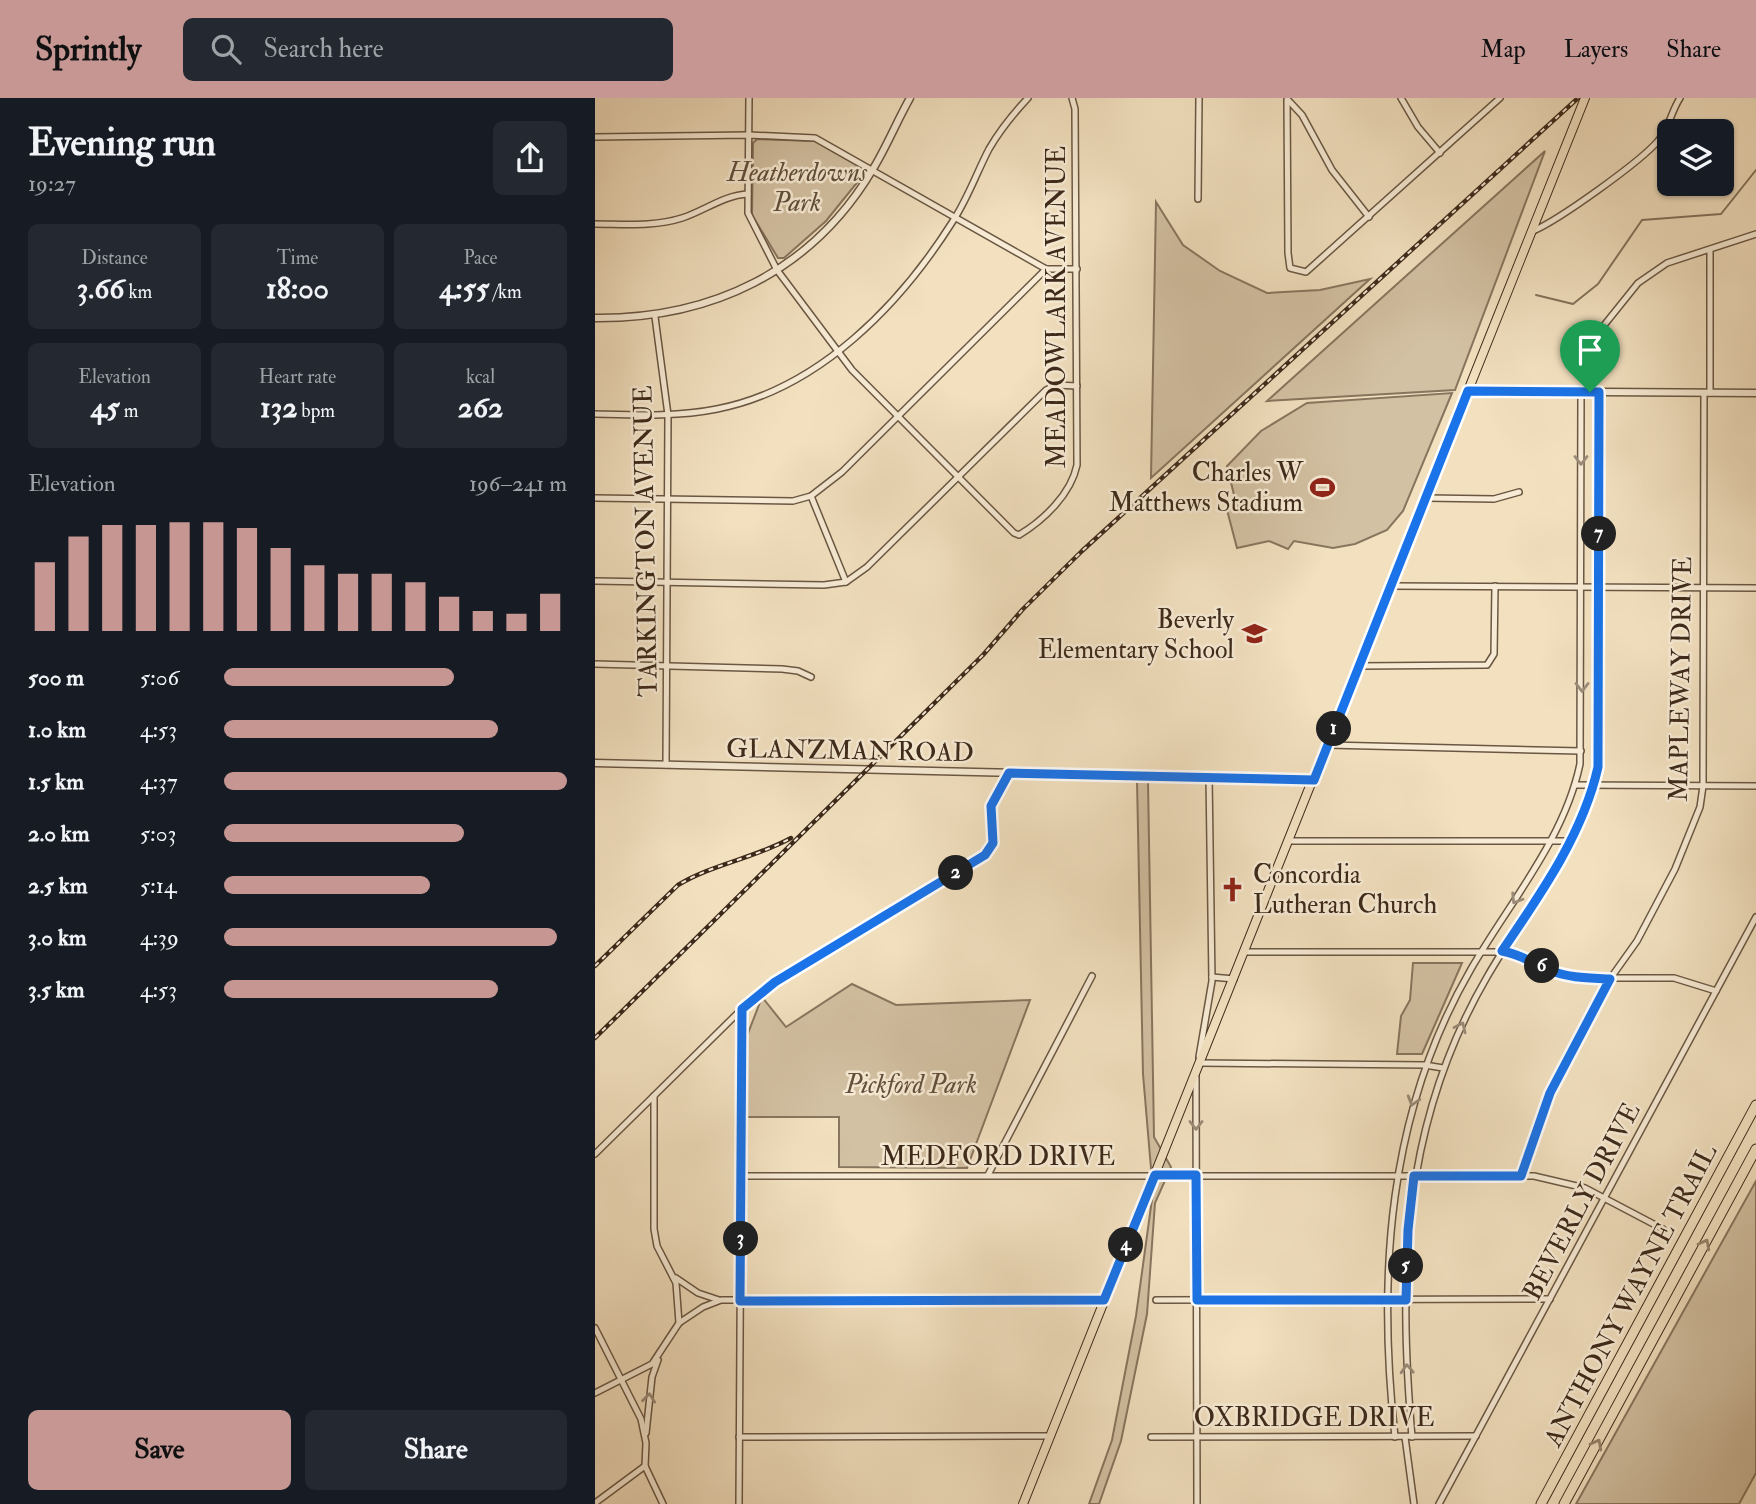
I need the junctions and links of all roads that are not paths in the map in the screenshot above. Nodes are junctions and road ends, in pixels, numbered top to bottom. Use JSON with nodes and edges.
{"nodes":[{"id":1,"x":749,"y":98,"type":"edge"},
{"id":2,"x":910,"y":98,"type":"edge"},
{"id":3,"x":1028,"y":98,"type":"edge"},
{"id":4,"x":1072,"y":98,"type":"edge"},
{"id":5,"x":1199,"y":98,"type":"edge"},
{"id":6,"x":1401,"y":98,"type":"edge"},
{"id":7,"x":1500,"y":98,"type":"edge"},
{"id":8,"x":1585,"y":98,"type":"edge"},
{"id":9,"x":1680,"y":98,"type":"edge"},
{"id":10,"x":1286,"y":99,"type":"edge"},
{"id":11,"x":749,"y":135,"type":"junction"},
{"id":12,"x":595,"y":137,"type":"edge"},
{"id":13,"x":1440,"y":153,"type":"junction"},
{"id":14,"x":873,"y":169,"type":"junction"},
{"id":15,"x":748,"y":194,"type":"junction"},
{"id":16,"x":1198,"y":199,"type":"dead end"},
{"id":17,"x":956,"y":216,"type":"junction"},
{"id":18,"x":1369,"y":217,"type":"junction"},
{"id":19,"x":595,"y":224,"type":"edge"},
{"id":20,"x":1531,"y":232,"type":"junction"},
{"id":21,"x":1756,"y":234,"type":"edge"},
{"id":22,"x":1710,"y":251,"type":"junction"},
{"id":23,"x":1046,"y":269,"type":"junction"},
{"id":24,"x":1077,"y":269,"type":"junction"},
{"id":25,"x":777,"y":270,"type":"junction"},
{"id":26,"x":655,"y":317,"type":"junction"},
{"id":27,"x":595,"y":318,"type":"edge"},
{"id":28,"x":837,"y":352,"type":"junction"},
{"id":29,"x":1077,"y":386,"type":"junction"},
{"id":30,"x":1468,"y":391,"type":"junction"},
{"id":31,"x":1585,"y":392,"type":"junction"},
{"id":32,"x":1599,"y":392,"type":"junction"},
{"id":33,"x":1707,"y":393,"type":"junction"},
{"id":34,"x":1756,"y":393,"type":"edge"},
{"id":35,"x":595,"y":414,"type":"edge"},
{"id":36,"x":668,"y":415,"type":"junction"},
{"id":37,"x":898,"y":415,"type":"junction"},
{"id":38,"x":958,"y":477,"type":"junction"},
{"id":39,"x":1519,"y":492,"type":"dead end"},
{"id":40,"x":811,"y":495,"type":"junction"},
{"id":41,"x":595,"y":498,"type":"edge"},
{"id":42,"x":1426,"y":498,"type":"junction"},
{"id":43,"x":668,"y":500,"type":"junction"},
{"id":44,"x":595,"y":581,"type":"edge"},
{"id":45,"x":668,"y":582,"type":"junction"},
{"id":46,"x":846,"y":582,"type":"junction"},
{"id":47,"x":1391,"y":586,"type":"junction"},
{"id":48,"x":1495,"y":586,"type":"junction"},
{"id":49,"x":1581,"y":587,"type":"junction"},
{"id":50,"x":1599,"y":587,"type":"junction"},
{"id":51,"x":1703,"y":587,"type":"junction"},
{"id":52,"x":1756,"y":588,"type":"edge"},
{"id":53,"x":595,"y":664,"type":"edge"},
{"id":54,"x":667,"y":666,"type":"junction"},
{"id":55,"x":1360,"y":666,"type":"junction"},
{"id":56,"x":811,"y":677,"type":"dead end"},
{"id":57,"x":1328,"y":746,"type":"junction"},
{"id":58,"x":1581,"y":751,"type":"junction"},
{"id":59,"x":595,"y":763,"type":"edge"},
{"id":60,"x":667,"y":765,"type":"junction"},
{"id":61,"x":1009,"y":773,"type":"junction"},
{"id":62,"x":1209,"y":777,"type":"junction"},
{"id":63,"x":1314,"y":780,"type":"junction"},
{"id":64,"x":1575,"y":785,"type":"junction"},
{"id":65,"x":1594,"y":785,"type":"junction"},
{"id":66,"x":1703,"y":786,"type":"junction"},
{"id":67,"x":1756,"y":786,"type":"edge"},
{"id":68,"x":1289,"y":841,"type":"junction"},
{"id":69,"x":1549,"y":841,"type":"junction"},
{"id":70,"x":1569,"y":841,"type":"junction"},
{"id":71,"x":1756,"y":916,"type":"edge"},
{"id":72,"x":1482,"y":951,"type":"junction"},
{"id":73,"x":1502,"y":951,"type":"junction"},
{"id":74,"x":1245,"y":952,"type":"junction"},
{"id":75,"x":1092,"y":976,"type":"dead end"},
{"id":76,"x":1213,"y":976,"type":"junction"},
{"id":77,"x":1234,"y":979,"type":"junction"},
{"id":78,"x":1610,"y":979,"type":"junction"},
{"id":79,"x":1716,"y":990,"type":"junction"},
{"id":80,"x":742,"y":1009,"type":"junction"},
{"id":81,"x":1201,"y":1063,"type":"junction"},
{"id":82,"x":1425,"y":1065,"type":"junction"},
{"id":83,"x":1443,"y":1068,"type":"junction"},
{"id":84,"x":1196,"y":1074,"type":"junction"},
{"id":85,"x":654,"y":1096,"type":"junction"},
{"id":86,"x":1756,"y":1105,"type":"edge"},
{"id":87,"x":1756,"y":1149,"type":"edge"},
{"id":88,"x":595,"y":1154,"type":"edge"},
{"id":89,"x":988,"y":1175,"type":"junction"},
{"id":90,"x":1155,"y":1175,"type":"junction"},
{"id":91,"x":1196,"y":1175,"type":"junction"},
{"id":92,"x":1396,"y":1175,"type":"junction"},
{"id":93,"x":741,"y":1176,"type":"junction"},
{"id":94,"x":1414,"y":1176,"type":"junction"},
{"id":95,"x":1521,"y":1176,"type":"junction"},
{"id":96,"x":1605,"y":1198,"type":"junction"},
{"id":97,"x":1663,"y":1229,"type":"dead end"},
{"id":98,"x":671,"y":1273,"type":"junction"},
{"id":99,"x":1550,"y":1299,"type":"junction"},
{"id":100,"x":721,"y":1300,"type":"junction"},
{"id":101,"x":1104,"y":1300,"type":"junction"},
{"id":102,"x":1156,"y":1300,"type":"dead end"},
{"id":103,"x":1197,"y":1300,"type":"junction"},
{"id":104,"x":1388,"y":1300,"type":"junction"},
{"id":105,"x":1406,"y":1300,"type":"junction"},
{"id":106,"x":740,"y":1301,"type":"junction"},
{"id":107,"x":679,"y":1323,"type":"junction"},
{"id":108,"x":595,"y":1328,"type":"edge"},
{"id":109,"x":660,"y":1355,"type":"junction"},
{"id":110,"x":621,"y":1380,"type":"junction"},
{"id":111,"x":595,"y":1393,"type":"edge"},
{"id":112,"x":1050,"y":1436,"type":"junction"},
{"id":113,"x":1476,"y":1436,"type":"junction"},
{"id":114,"x":739,"y":1437,"type":"junction"},
{"id":115,"x":1151,"y":1437,"type":"dead end"},
{"id":116,"x":1197,"y":1437,"type":"junction"},
{"id":117,"x":1395,"y":1437,"type":"junction"},
{"id":118,"x":1405,"y":1437,"type":"junction"},
{"id":119,"x":1412,"y":1437,"type":"junction"},
{"id":120,"x":646,"y":1443,"type":"junction"},
{"id":121,"x":645,"y":1465,"type":"junction"},
{"id":122,"x":595,"y":1503,"type":"edge"},
{"id":123,"x":663,"y":1504,"type":"edge"},
{"id":124,"x":739,"y":1504,"type":"edge"},
{"id":125,"x":1023,"y":1504,"type":"edge"},
{"id":126,"x":1197,"y":1504,"type":"edge"},
{"id":127,"x":1414,"y":1504,"type":"edge"},
{"id":128,"x":1439,"y":1504,"type":"edge"},
{"id":129,"x":1542,"y":1504,"type":"edge"},
{"id":130,"x":1564,"y":1504,"type":"edge"}],
"edges":[{"from":1,"to":11,"type":"street"},
{"from":2,"to":14,"type":"street"},
{"from":3,"to":17,"type":"street"},
{"from":4,"to":24,"type":"street","name":"MEADOWLARK AVENUE"},
{"from":5,"to":16,"type":"street"},
{"from":6,"to":13,"type":"street"},
{"from":7,"to":13,"type":"street"},
{"from":8,"to":20,"type":"main road"},
{"from":9,"to":20,"type":"street"},
{"from":10,"to":18,"type":"street"},
{"from":10,"to":18,"type":"street"},
{"from":11,"to":12,"type":"street"},
{"from":11,"to":14,"type":"street"},
{"from":11,"to":15,"type":"street"},
{"from":13,"to":18,"type":"street"},
{"from":14,"to":17,"type":"street"},
{"from":14,"to":25,"type":"street"},
{"from":15,"to":19,"type":"street"},
{"from":15,"to":25,"type":"street"},
{"from":17,"to":23,"type":"street"},
{"from":17,"to":28,"type":"street"},
{"from":20,"to":30,"type":"main road"},
{"from":21,"to":22,"type":"street"},
{"from":22,"to":31,"type":"street"},
{"from":22,"to":33,"type":"street","name":"MAPLEWAY DRIVE"},
{"from":23,"to":24,"type":"street"},
{"from":23,"to":37,"type":"street"},
{"from":24,"to":29,"type":"street","name":"MEADOWLARK AVENUE"},
{"from":25,"to":26,"type":"street"},
{"from":25,"to":28,"type":"street"},
{"from":26,"to":27,"type":"street"},
{"from":26,"to":36,"type":"street","name":"TARKINGTON AVENUE"},
{"from":28,"to":36,"type":"street"},
{"from":28,"to":37,"type":"street"},
{"from":29,"to":38,"type":"street"},
{"from":29,"to":38,"type":"street","name":"MEADOWLARK AVENUE"},
{"from":30,"to":31,"type":"street"},
{"from":30,"to":42,"type":"main road"},
{"from":31,"to":32,"type":"street"},
{"from":31,"to":49,"type":"street","one_way":true},
{"from":32,"to":33,"type":"street"},
{"from":32,"to":50,"type":"street"},
{"from":33,"to":34,"type":"street"},
{"from":33,"to":51,"type":"street","name":"MAPLEWAY DRIVE"},
{"from":35,"to":36,"type":"street"},
{"from":36,"to":43,"type":"street","name":"TARKINGTON AVENUE"},
{"from":37,"to":38,"type":"street"},
{"from":37,"to":40,"type":"street"},
{"from":38,"to":46,"type":"street"},
{"from":39,"to":42,"type":"street"},
{"from":40,"to":43,"type":"street"},
{"from":40,"to":46,"type":"street"},
{"from":41,"to":43,"type":"street"},
{"from":42,"to":47,"type":"main road"},
{"from":43,"to":45,"type":"street","name":"TARKINGTON AVENUE"},
{"from":44,"to":45,"type":"street"},
{"from":45,"to":46,"type":"street"},
{"from":45,"to":54,"type":"street","name":"TARKINGTON AVENUE"},
{"from":47,"to":48,"type":"street"},
{"from":47,"to":55,"type":"main road"},
{"from":48,"to":49,"type":"street"},
{"from":48,"to":55,"type":"street"},
{"from":49,"to":50,"type":"street"},
{"from":49,"to":58,"type":"street","one_way":true},
{"from":50,"to":51,"type":"street"},
{"from":50,"to":65,"type":"street"},
{"from":51,"to":52,"type":"street"},
{"from":51,"to":66,"type":"street","name":"MAPLEWAY DRIVE"},
{"from":53,"to":54,"type":"street"},
{"from":54,"to":56,"type":"street"},
{"from":54,"to":60,"type":"street","name":"TARKINGTON AVENUE"},
{"from":55,"to":57,"type":"main road"},
{"from":57,"to":58,"type":"street"},
{"from":57,"to":63,"type":"main road"},
{"from":58,"to":64,"type":"street"},
{"from":59,"to":60,"type":"street","name":"GLANZMAN ROAD"},
{"from":60,"to":61,"type":"street","name":"GLANZMAN ROAD"},
{"from":61,"to":62,"type":"street","name":"GLANZMAN ROAD"},
{"from":61,"to":80,"type":"street"},
{"from":62,"to":63,"type":"street","name":"GLANZMAN ROAD"},
{"from":62,"to":76,"type":"street"},
{"from":63,"to":68,"type":"main road"},
{"from":64,"to":65,"type":"street"},
{"from":64,"to":69,"type":"street"},
{"from":65,"to":66,"type":"street"},
{"from":65,"to":70,"type":"street"},
{"from":66,"to":67,"type":"street"},
{"from":66,"to":78,"type":"street","name":"MAPLEWAY DRIVE"},
{"from":68,"to":69,"type":"street"},
{"from":68,"to":74,"type":"main road"},
{"from":69,"to":70,"type":"street"},
{"from":69,"to":72,"type":"street","one_way":true},
{"from":70,"to":73,"type":"street"},
{"from":71,"to":79,"type":"street","name":"BEVERLY DRIVE"},
{"from":72,"to":73,"type":"street"},
{"from":72,"to":74,"type":"street"},
{"from":72,"to":82,"type":"street"},
{"from":73,"to":78,"type":"street"},
{"from":83,"to":73,"type":"street","one_way":true},
{"from":74,"to":77,"type":"main road"},
{"from":75,"to":89,"type":"street"},
{"from":76,"to":77,"type":"street"},
{"from":76,"to":84,"type":"street"},
{"from":77,"to":81,"type":"main road"},
{"from":78,"to":79,"type":"street"},
{"from":78,"to":95,"type":"street","name":"MAPLEWAY DRIVE"},
{"from":79,"to":96,"type":"street","name":"BEVERLY DRIVE"},
{"from":80,"to":85,"type":"street"},
{"from":80,"to":93,"type":"street"},
{"from":81,"to":82,"type":"street"},
{"from":81,"to":84,"type":"main road"},
{"from":82,"to":83,"type":"street"},
{"from":82,"to":92,"type":"street","one_way":true},
{"from":83,"to":94,"type":"street"},
{"from":84,"to":90,"type":"main road"},
{"from":84,"to":91,"type":"street","one_way":true},
{"from":85,"to":88,"type":"street"},
{"from":85,"to":98,"type":"street"},
{"from":86,"to":129,"type":"highway","name":"ANTHONY WAYNE TRAIL"},
{"from":130,"to":87,"type":"highway","name":"ANTHONY WAYNE TRAIL","one_way":true},
{"from":89,"to":90,"type":"street","name":"MEDFORD DRIVE"},
{"from":89,"to":93,"type":"street","name":"MEDFORD DRIVE"},
{"from":90,"to":91,"type":"street","name":"MEDFORD DRIVE"},
{"from":90,"to":101,"type":"main road"},
{"from":91,"to":92,"type":"street","name":"MEDFORD DRIVE"},
{"from":91,"to":103,"type":"street"},
{"from":92,"to":94,"type":"street","name":"MEDFORD DRIVE"},
{"from":92,"to":104,"type":"street"},
{"from":93,"to":106,"type":"street"},
{"from":94,"to":95,"type":"street","name":"MEDFORD DRIVE"},
{"from":94,"to":105,"type":"street"},
{"from":95,"to":96,"type":"street","name":"MEDFORD DRIVE"},
{"from":96,"to":97,"type":"street","name":"MEDFORD DRIVE"},
{"from":96,"to":99,"type":"street","name":"BEVERLY DRIVE"},
{"from":98,"to":100,"type":"street"},
{"from":98,"to":107,"type":"street"},
{"from":99,"to":105,"type":"street"},
{"from":99,"to":113,"type":"street","name":"BEVERLY DRIVE"},
{"from":100,"to":106,"type":"street"},
{"from":100,"to":107,"type":"street"},
{"from":101,"to":106,"type":"street"},
{"from":101,"to":112,"type":"main road"},
{"from":102,"to":103,"type":"street"},
{"from":103,"to":104,"type":"street"},
{"from":103,"to":116,"type":"street"},
{"from":104,"to":105,"type":"street"},
{"from":104,"to":117,"type":"street"},
{"from":119,"to":105,"type":"street","one_way":true},
{"from":106,"to":114,"type":"street"},
{"from":107,"to":109,"type":"street"},
{"from":108,"to":110,"type":"street"},
{"from":109,"to":110,"type":"street"},
{"from":120,"to":109,"type":"street","one_way":true},
{"from":110,"to":111,"type":"street"},
{"from":110,"to":120,"type":"street"},
{"from":112,"to":114,"type":"street"},
{"from":112,"to":125,"type":"main road"},
{"from":113,"to":119,"type":"street","name":"OXBRIDGE DRIVE"},
{"from":113,"to":128,"type":"street","name":"BEVERLY DRIVE"},
{"from":114,"to":124,"type":"street"},
{"from":115,"to":116,"type":"street","name":"OXBRIDGE DRIVE"},
{"from":116,"to":117,"type":"street","name":"OXBRIDGE DRIVE"},
{"from":116,"to":126,"type":"street"},
{"from":117,"to":118,"type":"street","name":"OXBRIDGE DRIVE"},
{"from":118,"to":119,"type":"street","name":"OXBRIDGE DRIVE"},
{"from":118,"to":127,"type":"street"},
{"from":120,"to":121,"type":"street"},
{"from":121,"to":122,"type":"street"},
{"from":121,"to":123,"type":"street"}]}
